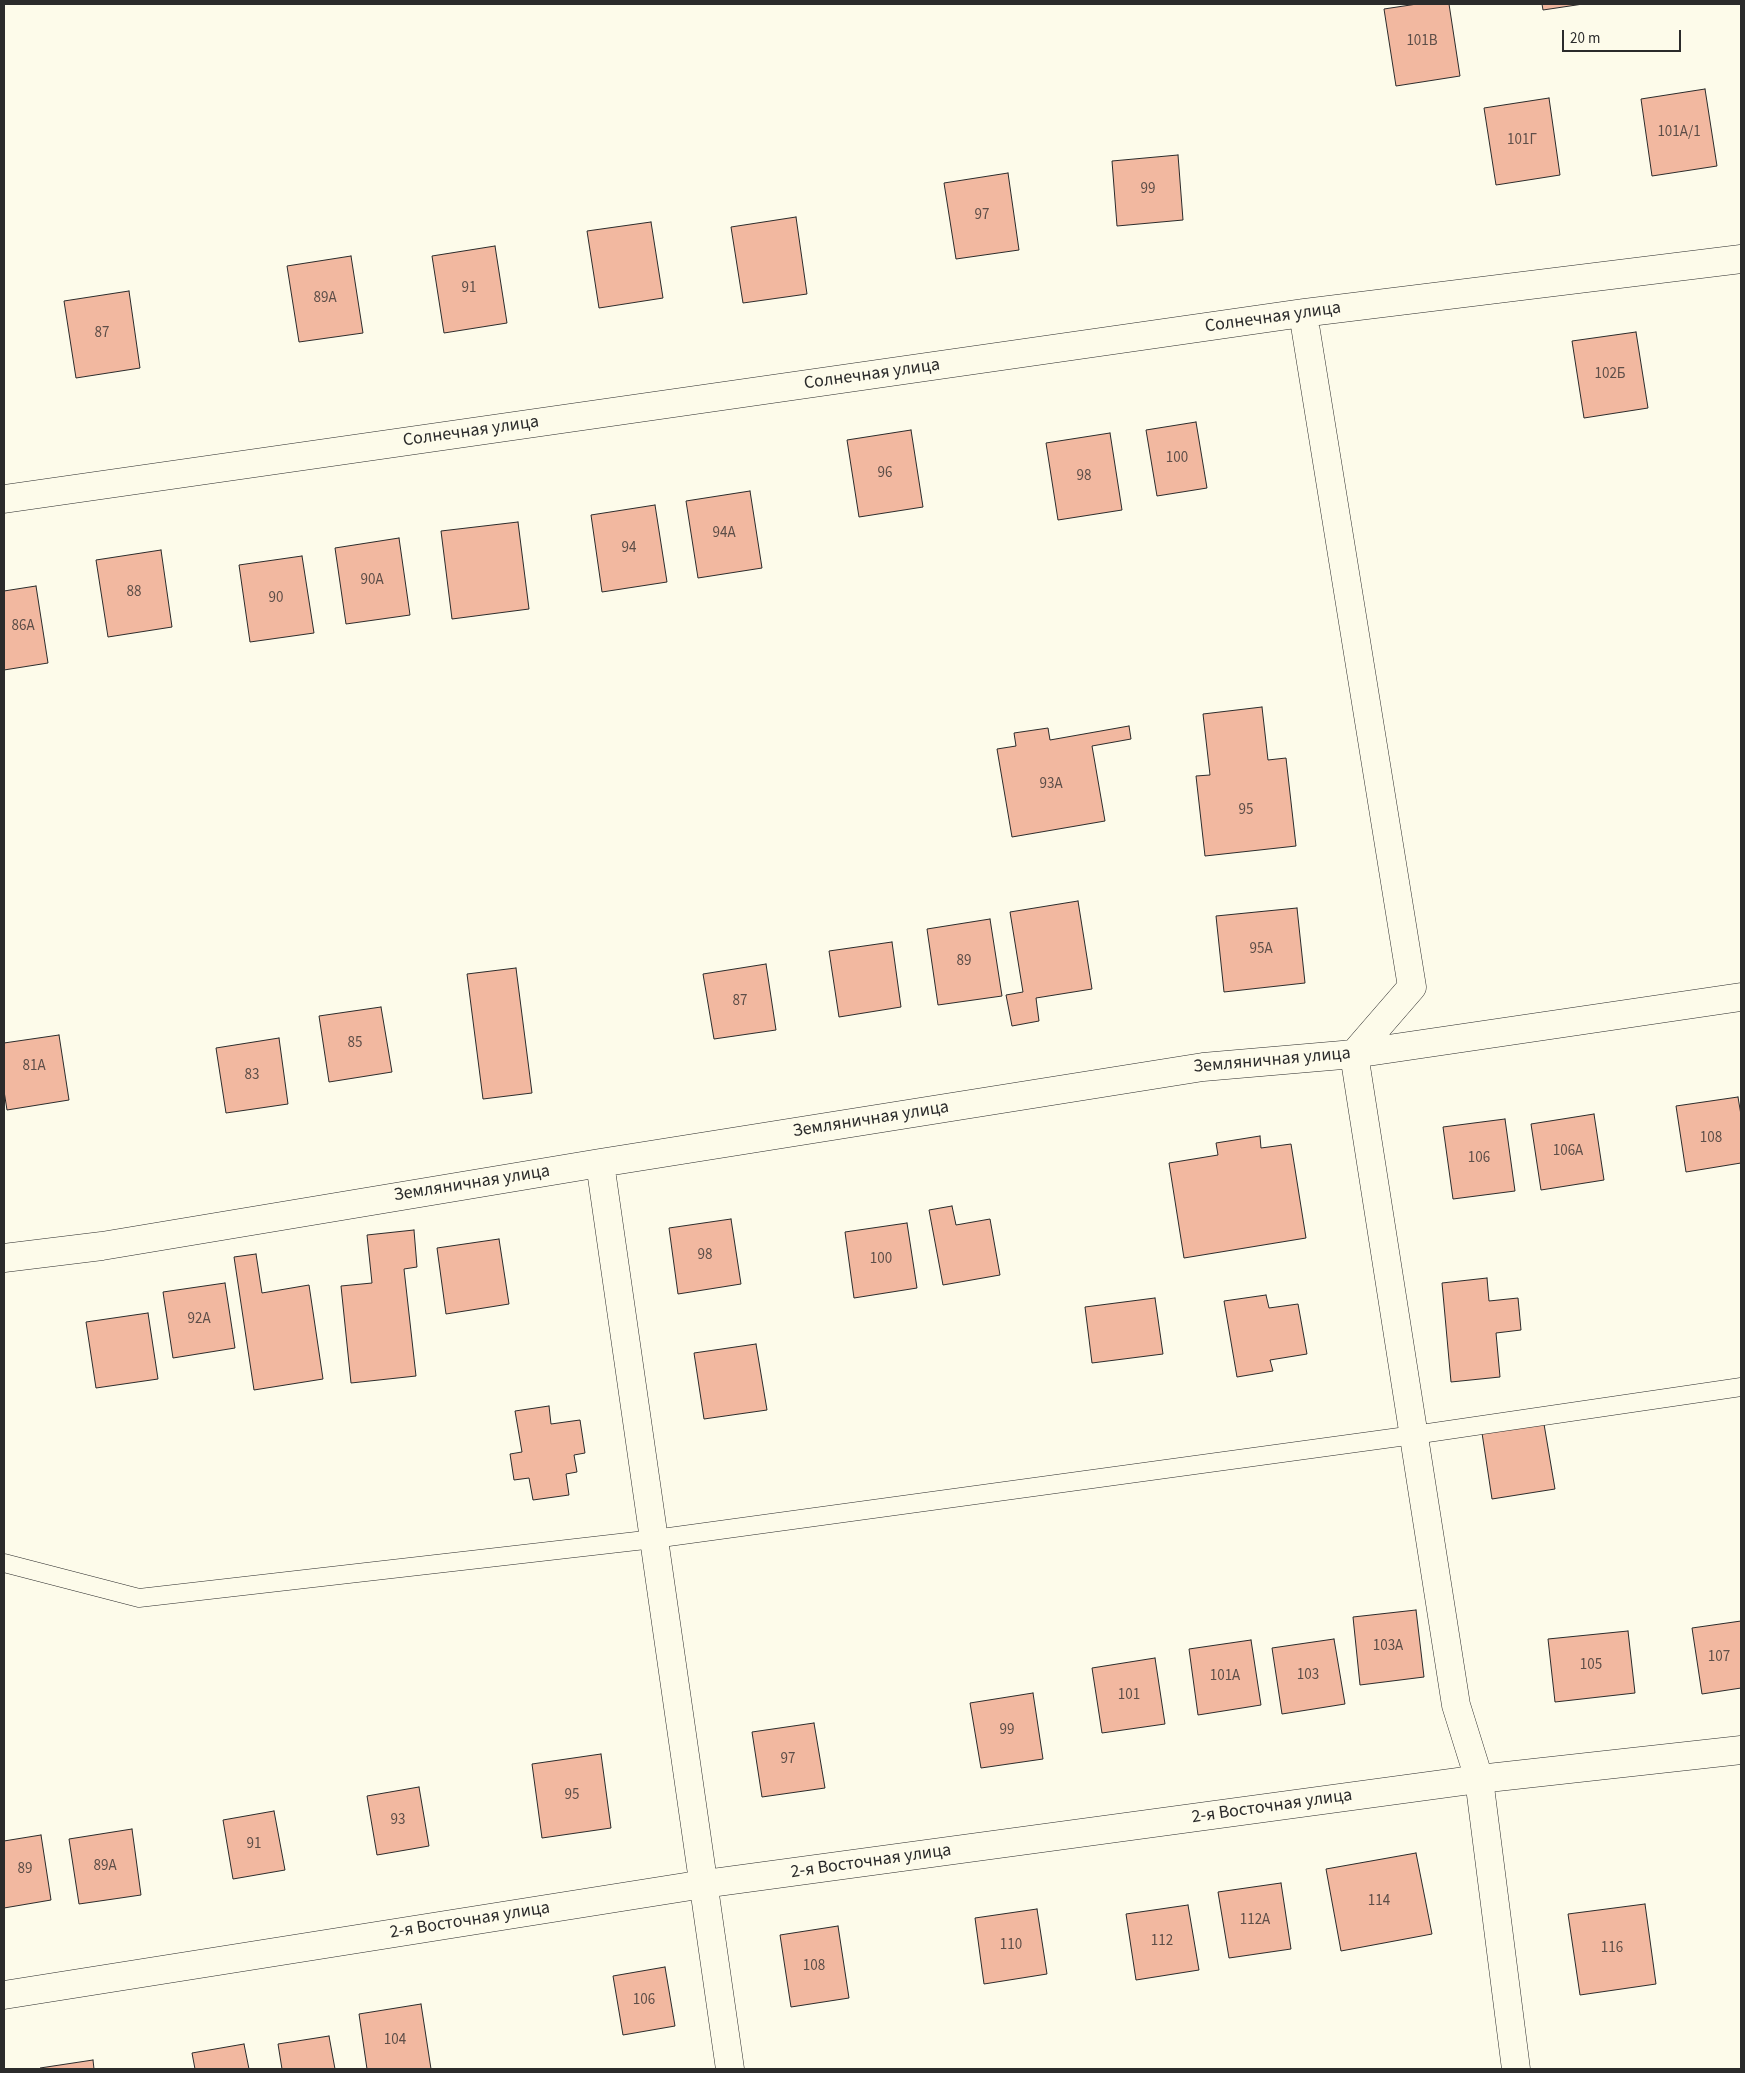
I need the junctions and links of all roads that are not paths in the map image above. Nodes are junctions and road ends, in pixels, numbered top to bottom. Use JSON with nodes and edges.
{"nodes":[{"id":1,"x":1741,"y":259,"type":"edge"},
{"id":2,"x":1303,"y":313,"type":"junction"},
{"id":3,"x":4,"y":499,"type":"edge"},
{"id":4,"x":1741,"y":997,"type":"edge"},
{"id":5,"x":1354,"y":1054,"type":"junction"},
{"id":6,"x":600,"y":1163,"type":"junction"},
{"id":7,"x":4,"y":1258,"type":"edge"},
{"id":8,"x":1741,"y":1387,"type":"edge"},
{"id":9,"x":1414,"y":1435,"type":"junction"},
{"id":10,"x":654,"y":1539,"type":"junction"},
{"id":11,"x":4,"y":1563,"type":"edge"},
{"id":12,"x":1741,"y":1750,"type":"edge"},
{"id":13,"x":1479,"y":1779,"type":"junction"},
{"id":14,"x":704,"y":1884,"type":"junction"},
{"id":15,"x":4,"y":1995,"type":"edge"},
{"id":16,"x":730,"y":2069,"type":"edge"},
{"id":17,"x":1516,"y":2069,"type":"edge"}],
"edges":[{"from":1,"to":2,"type":"street","name":"Солнечная улица"},
{"from":2,"to":3,"type":"street","name":"Солнечная улица"},
{"from":2,"to":5,"type":"street"},
{"from":4,"to":5,"type":"street","name":"Земляничная улица"},
{"from":5,"to":6,"type":"street","name":"Земляничная улица"},
{"from":5,"to":9,"type":"street"},
{"from":6,"to":7,"type":"street","name":"Земляничная улица"},
{"from":6,"to":10,"type":"street"},
{"from":8,"to":9,"type":"lane"},
{"from":9,"to":10,"type":"lane"},
{"from":9,"to":13,"type":"street"},
{"from":10,"to":11,"type":"lane"},
{"from":10,"to":14,"type":"street"},
{"from":12,"to":13,"type":"street","name":"2-я Восточная улица"},
{"from":13,"to":14,"type":"street","name":"2-я Восточная улица"},
{"from":13,"to":17,"type":"street"},
{"from":14,"to":15,"type":"street","name":"2-я Восточная улица"},
{"from":14,"to":16,"type":"street"}]}
